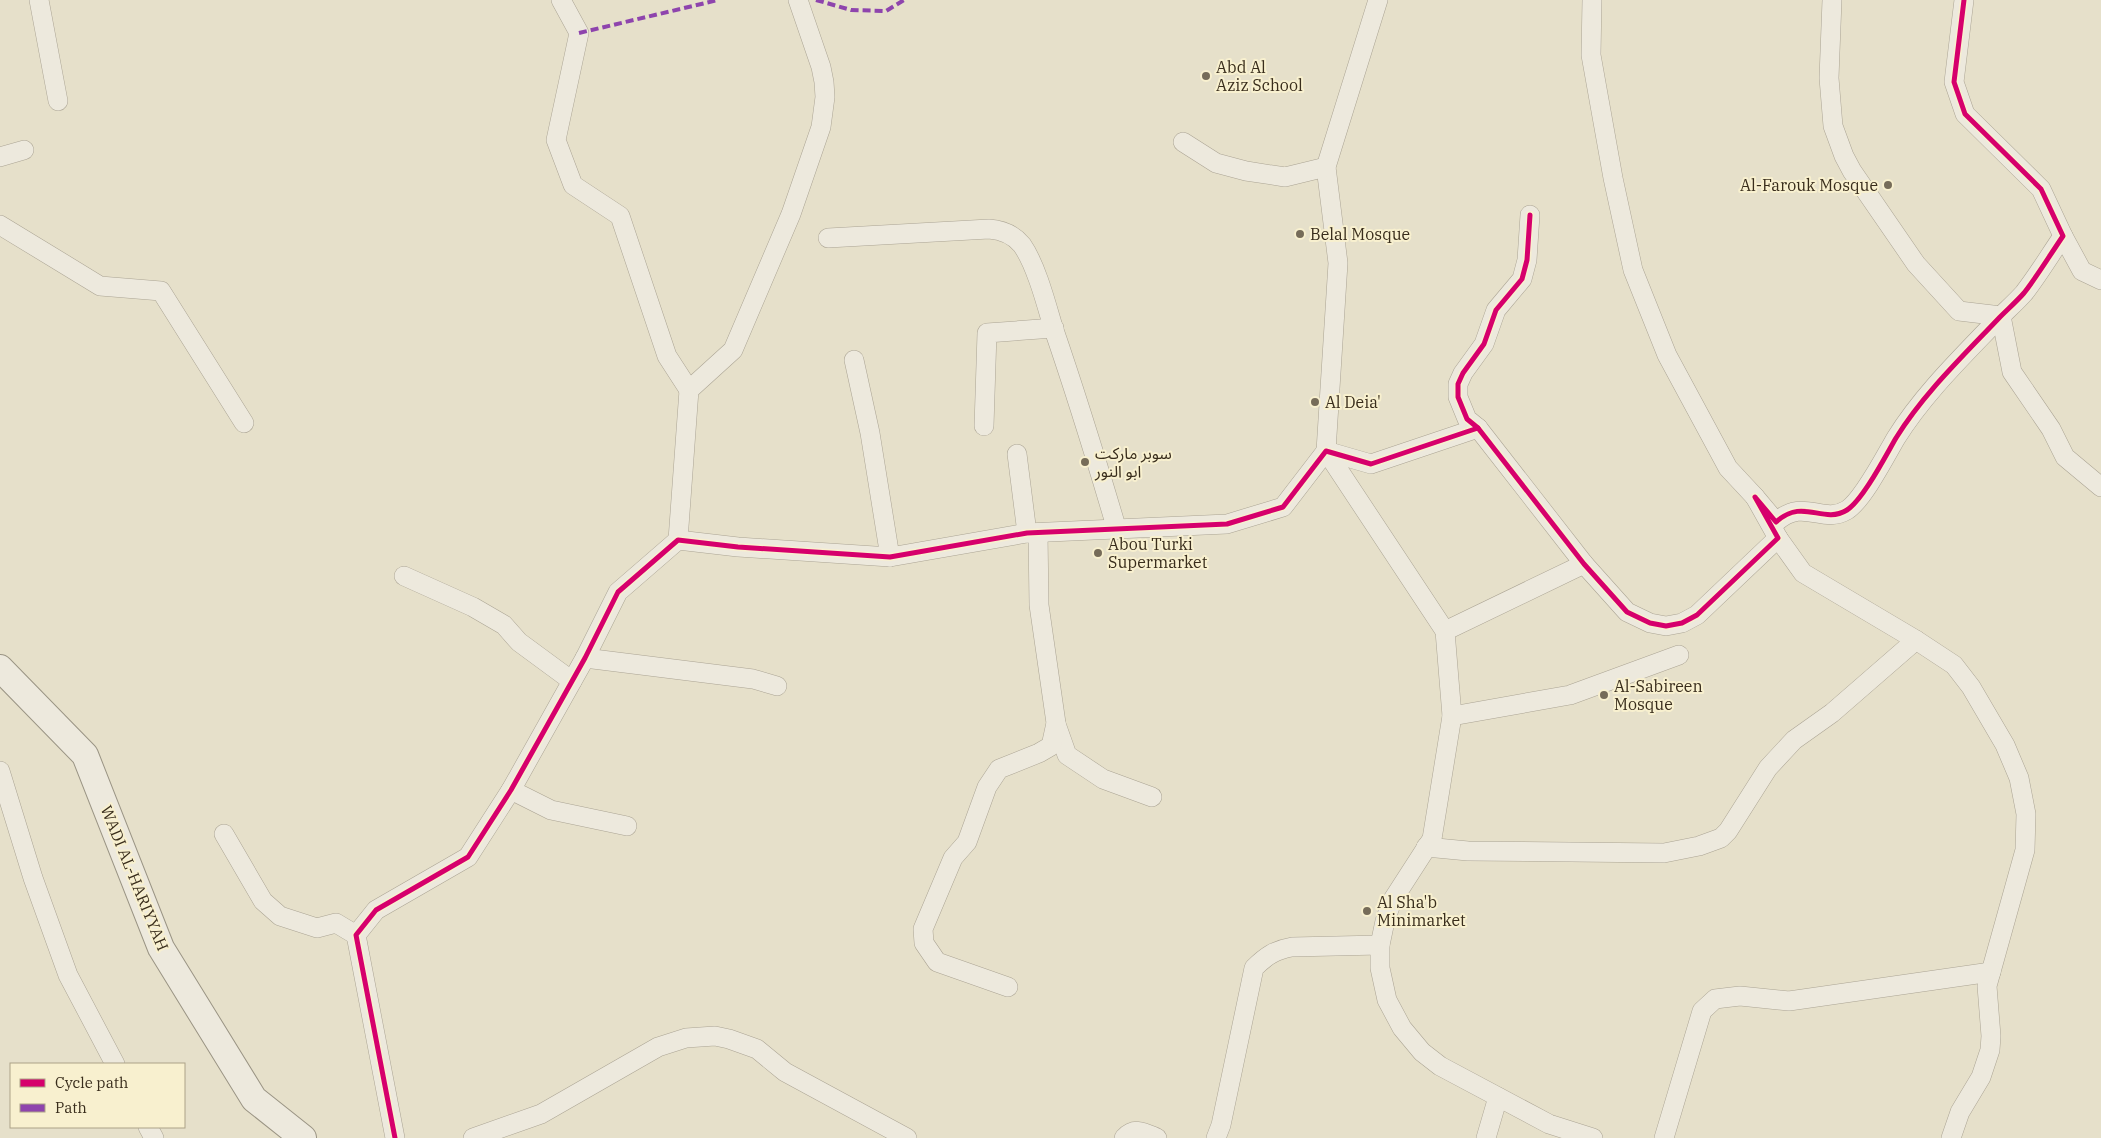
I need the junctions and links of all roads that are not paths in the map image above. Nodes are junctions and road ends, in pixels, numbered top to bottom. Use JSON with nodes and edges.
{"nodes":[{"id":1,"x":39,"y":0,"type":"edge"},
{"id":2,"x":561,"y":0,"type":"edge"},
{"id":3,"x":798,"y":0,"type":"edge"},
{"id":4,"x":1378,"y":0,"type":"edge"},
{"id":5,"x":1592,"y":0,"type":"edge"},
{"id":6,"x":1832,"y":0,"type":"edge"},
{"id":7,"x":1964,"y":0,"type":"edge"},
{"id":8,"x":58,"y":101,"type":"dead end"},
{"id":9,"x":1183,"y":142,"type":"dead end"},
{"id":10,"x":24,"y":150,"type":"dead end"},
{"id":11,"x":0,"y":157,"type":"edge"},
{"id":12,"x":1326,"y":167,"type":"junction"},
{"id":13,"x":1530,"y":215,"type":"dead end"},
{"id":14,"x":0,"y":225,"type":"edge"},
{"id":15,"x":2063,"y":236,"type":"junction"},
{"id":16,"x":828,"y":238,"type":"dead end"},
{"id":17,"x":2101,"y":280,"type":"edge"},
{"id":18,"x":2001,"y":316,"type":"junction"},
{"id":19,"x":1054,"y":328,"type":"junction"},
{"id":20,"x":854,"y":360,"type":"dead end"},
{"id":21,"x":688,"y":390,"type":"junction"},
{"id":22,"x":244,"y":423,"type":"dead end"},
{"id":23,"x":984,"y":426,"type":"dead end"},
{"id":24,"x":1478,"y":428,"type":"junction"},
{"id":25,"x":1326,"y":451,"type":"junction"},
{"id":26,"x":1017,"y":454,"type":"dead end"},
{"id":27,"x":2101,"y":486,"type":"edge"},
{"id":28,"x":1755,"y":496,"type":"junction"},
{"id":29,"x":1117,"y":530,"type":"junction"},
{"id":30,"x":1033,"y":533,"type":"junction"},
{"id":31,"x":1778,"y":538,"type":"junction"},
{"id":32,"x":678,"y":540,"type":"junction"},
{"id":33,"x":890,"y":557,"type":"junction"},
{"id":34,"x":1584,"y":564,"type":"junction"},
{"id":35,"x":404,"y":576,"type":"dead end"},
{"id":36,"x":1445,"y":631,"type":"junction"},
{"id":37,"x":1916,"y":640,"type":"junction"},
{"id":38,"x":1679,"y":655,"type":"dead end"},
{"id":39,"x":585,"y":658,"type":"junction"},
{"id":40,"x":0,"y":668,"type":"edge"},
{"id":41,"x":572,"y":680,"type":"junction"},
{"id":42,"x":777,"y":686,"type":"dead end"},
{"id":43,"x":1452,"y":716,"type":"junction"},
{"id":44,"x":1056,"y":723,"type":"junction"},
{"id":45,"x":0,"y":771,"type":"edge"},
{"id":46,"x":511,"y":790,"type":"junction"},
{"id":47,"x":1152,"y":797,"type":"dead end"},
{"id":48,"x":626,"y":826,"type":"dead end"},
{"id":49,"x":224,"y":834,"type":"dead end"},
{"id":50,"x":1426,"y":847,"type":"junction"},
{"id":51,"x":356,"y":935,"type":"junction"},
{"id":52,"x":1380,"y":945,"type":"junction"},
{"id":53,"x":1991,"y":972,"type":"junction"},
{"id":54,"x":1008,"y":986,"type":"dead end"},
{"id":55,"x":114,"y":1063,"type":"edge"},
{"id":56,"x":1498,"y":1097,"type":"junction"},
{"id":57,"x":303,"y":1138,"type":"edge"},
{"id":58,"x":395,"y":1138,"type":"edge"},
{"id":59,"x":473,"y":1138,"type":"edge"},
{"id":60,"x":907,"y":1138,"type":"edge"},
{"id":61,"x":1124,"y":1138,"type":"edge"},
{"id":62,"x":1157,"y":1138,"type":"edge"},
{"id":63,"x":1216,"y":1138,"type":"edge"},
{"id":64,"x":1486,"y":1138,"type":"edge"},
{"id":65,"x":1593,"y":1138,"type":"edge"},
{"id":66,"x":1664,"y":1138,"type":"edge"},
{"id":67,"x":1951,"y":1138,"type":"edge"}],
"edges":[{"from":1,"to":8,"type":"street"},
{"from":2,"to":21,"type":"street"},
{"from":3,"to":21,"type":"street"},
{"from":4,"to":12,"type":"street"},
{"from":5,"to":28,"type":"street"},
{"from":6,"to":18,"type":"street"},
{"from":7,"to":15,"type":"street"},
{"from":9,"to":12,"type":"street"},
{"from":10,"to":11,"type":"street"},
{"from":12,"to":25,"type":"street"},
{"from":13,"to":24,"type":"street"},
{"from":14,"to":22,"type":"street"},
{"from":15,"to":17,"type":"street"},
{"from":15,"to":18,"type":"street"},
{"from":16,"to":19,"type":"street"},
{"from":18,"to":27,"type":"street"},
{"from":18,"to":28,"type":"street"},
{"from":19,"to":23,"type":"street"},
{"from":19,"to":29,"type":"street"},
{"from":20,"to":33,"type":"street"},
{"from":21,"to":32,"type":"street"},
{"from":24,"to":25,"type":"street"},
{"from":24,"to":34,"type":"street"},
{"from":25,"to":29,"type":"street"},
{"from":25,"to":36,"type":"street"},
{"from":26,"to":30,"type":"street"},
{"from":28,"to":31,"type":"street"},
{"from":29,"to":30,"type":"street"},
{"from":30,"to":33,"type":"street"},
{"from":30,"to":44,"type":"street"},
{"from":31,"to":34,"type":"street"},
{"from":31,"to":37,"type":"street"},
{"from":32,"to":33,"type":"street"},
{"from":32,"to":39,"type":"street"},
{"from":34,"to":36,"type":"street"},
{"from":35,"to":41,"type":"street"},
{"from":36,"to":43,"type":"street"},
{"from":37,"to":50,"type":"street"},
{"from":37,"to":53,"type":"street"},
{"from":38,"to":43,"type":"street"},
{"from":39,"to":41,"type":"street"},
{"from":39,"to":42,"type":"street"},
{"from":40,"to":57,"type":"main road","name":"WADI AL-HARIYYAH"},
{"from":41,"to":46,"type":"street"},
{"from":43,"to":50,"type":"street"},
{"from":44,"to":47,"type":"street"},
{"from":44,"to":54,"type":"street"},
{"from":45,"to":55,"type":"street"},
{"from":46,"to":48,"type":"street"},
{"from":46,"to":51,"type":"street"},
{"from":49,"to":51,"type":"street"},
{"from":50,"to":52,"type":"street"},
{"from":51,"to":58,"type":"street"},
{"from":52,"to":56,"type":"street"},
{"from":52,"to":63,"type":"street"},
{"from":53,"to":66,"type":"street"},
{"from":53,"to":67,"type":"street"},
{"from":56,"to":64,"type":"street"},
{"from":56,"to":65,"type":"street"},
{"from":59,"to":60,"type":"street"},
{"from":61,"to":62,"type":"street"}]}
